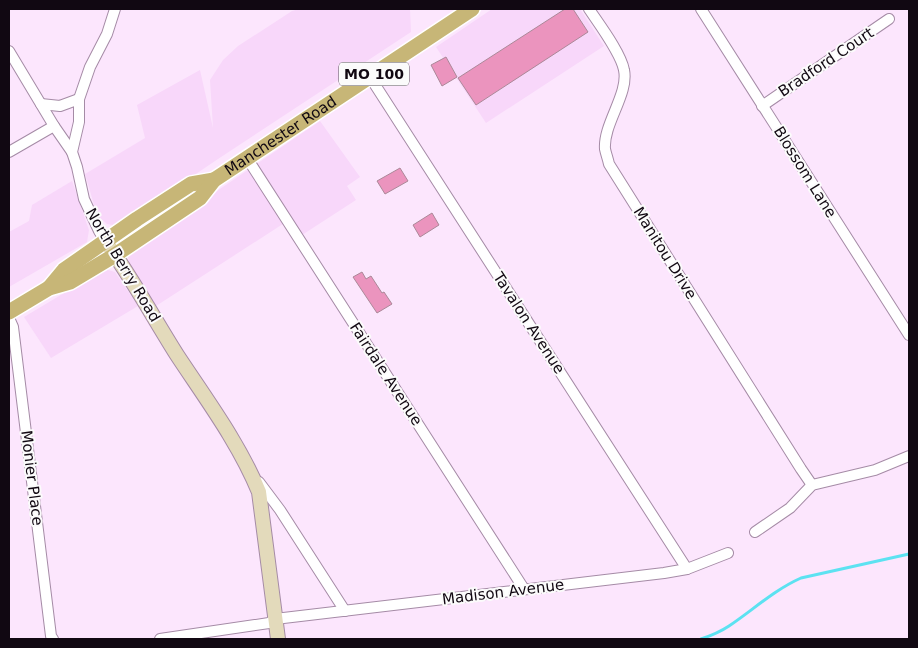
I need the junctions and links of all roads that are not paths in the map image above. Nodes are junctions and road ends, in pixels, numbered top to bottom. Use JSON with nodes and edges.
{"nodes":[{"id":1,"x":115,"y":9,"type":"edge"},
{"id":2,"x":471,"y":9,"type":"edge"},
{"id":3,"x":589,"y":9,"type":"edge"},
{"id":4,"x":701,"y":9,"type":"edge"},
{"id":5,"x":889,"y":19,"type":"dead end"},
{"id":6,"x":9,"y":51,"type":"edge"},
{"id":7,"x":370,"y":77,"type":"junction"},
{"id":8,"x":79,"y":100,"type":"junction"},
{"id":9,"x":41,"y":104,"type":"junction"},
{"id":10,"x":762,"y":106,"type":"junction"},
{"id":11,"x":54,"y":126,"type":"junction"},
{"id":12,"x":9,"y":152,"type":"edge"},
{"id":13,"x":72,"y":152,"type":"junction"},
{"id":14,"x":248,"y":158,"type":"junction"},
{"id":15,"x":214,"y":180,"type":"junction"},
{"id":16,"x":106,"y":242,"type":"junction"},
{"id":17,"x":115,"y":255,"type":"junction"},
{"id":18,"x":49,"y":288,"type":"junction"},
{"id":19,"x":9,"y":312,"type":"edge"},
{"id":20,"x":9,"y":318,"type":"edge"},
{"id":21,"x":909,"y":335,"type":"edge"},
{"id":22,"x":909,"y":456,"type":"edge"},
{"id":23,"x":252,"y":474,"type":"junction"},
{"id":24,"x":812,"y":485,"type":"junction"},
{"id":25,"x":755,"y":532,"type":"dead end"},
{"id":26,"x":728,"y":553,"type":"dead end"},
{"id":27,"x":688,"y":569,"type":"junction"},
{"id":28,"x":524,"y":589,"type":"junction"},
{"id":29,"x":345,"y":611,"type":"junction"},
{"id":30,"x":275,"y":619,"type":"junction"},
{"id":31,"x":52,"y":639,"type":"edge"},
{"id":32,"x":160,"y":639,"type":"edge"},
{"id":33,"x":278,"y":639,"type":"edge"}],
"edges":[{"from":1,"to":8,"type":"street","name":"North Berry Road"},
{"from":2,"to":7,"type":"main road","name":"Manchester Road","number":"MO 100"},
{"from":3,"to":24,"type":"street","name":"Manitou Drive"},
{"from":4,"to":10,"type":"street","name":"Blossom Lane"},
{"from":5,"to":10,"type":"street","name":"Bradford Court"},
{"from":6,"to":9,"type":"street"},
{"from":7,"to":14,"type":"main road","name":"Manchester Road","number":"MO 100"},
{"from":7,"to":27,"type":"street","name":"Tavalon Avenue"},
{"from":8,"to":9,"type":"street"},
{"from":8,"to":13,"type":"street","name":"North Berry Road"},
{"from":9,"to":11,"type":"street"},
{"from":10,"to":21,"type":"street","name":"Blossom Lane"},
{"from":11,"to":12,"type":"street"},
{"from":11,"to":13,"type":"street"},
{"from":13,"to":16,"type":"street","name":"North Berry Road"},
{"from":14,"to":15,"type":"main road","name":"Manchester Road","number":"MO 100"},
{"from":14,"to":28,"type":"street","name":"Fairdale Avenue"},
{"from":15,"to":16,"type":"main road","name":"Manchester Road","number":"MO 100"},
{"from":15,"to":17,"type":"main road","name":"Manchester Road","number":"MO 100"},
{"from":16,"to":17,"type":"main road","name":"North Berry Road"},
{"from":16,"to":18,"type":"main road","name":"Manchester Road","number":"MO 100"},
{"from":17,"to":18,"type":"main road","name":"Manchester Road","number":"MO 100"},
{"from":17,"to":23,"type":"main road","name":"North Berry Road"},
{"from":18,"to":19,"type":"main road","name":"Manchester Road","number":"MO 100"},
{"from":20,"to":31,"type":"street","name":"Monier Place"},
{"from":22,"to":24,"type":"street"},
{"from":23,"to":29,"type":"street","name":"North Berry Road"},
{"from":23,"to":30,"type":"main road","name":"North Berry Road"},
{"from":24,"to":25,"type":"street"},
{"from":26,"to":27,"type":"street","name":"Madison Avenue"},
{"from":27,"to":28,"type":"street","name":"Madison Avenue"},
{"from":28,"to":29,"type":"street","name":"Madison Avenue"},
{"from":29,"to":30,"type":"street","name":"Madison Avenue"},
{"from":30,"to":32,"type":"street","name":"Madison Avenue"},
{"from":30,"to":33,"type":"main road","name":"North Berry Road"}]}
